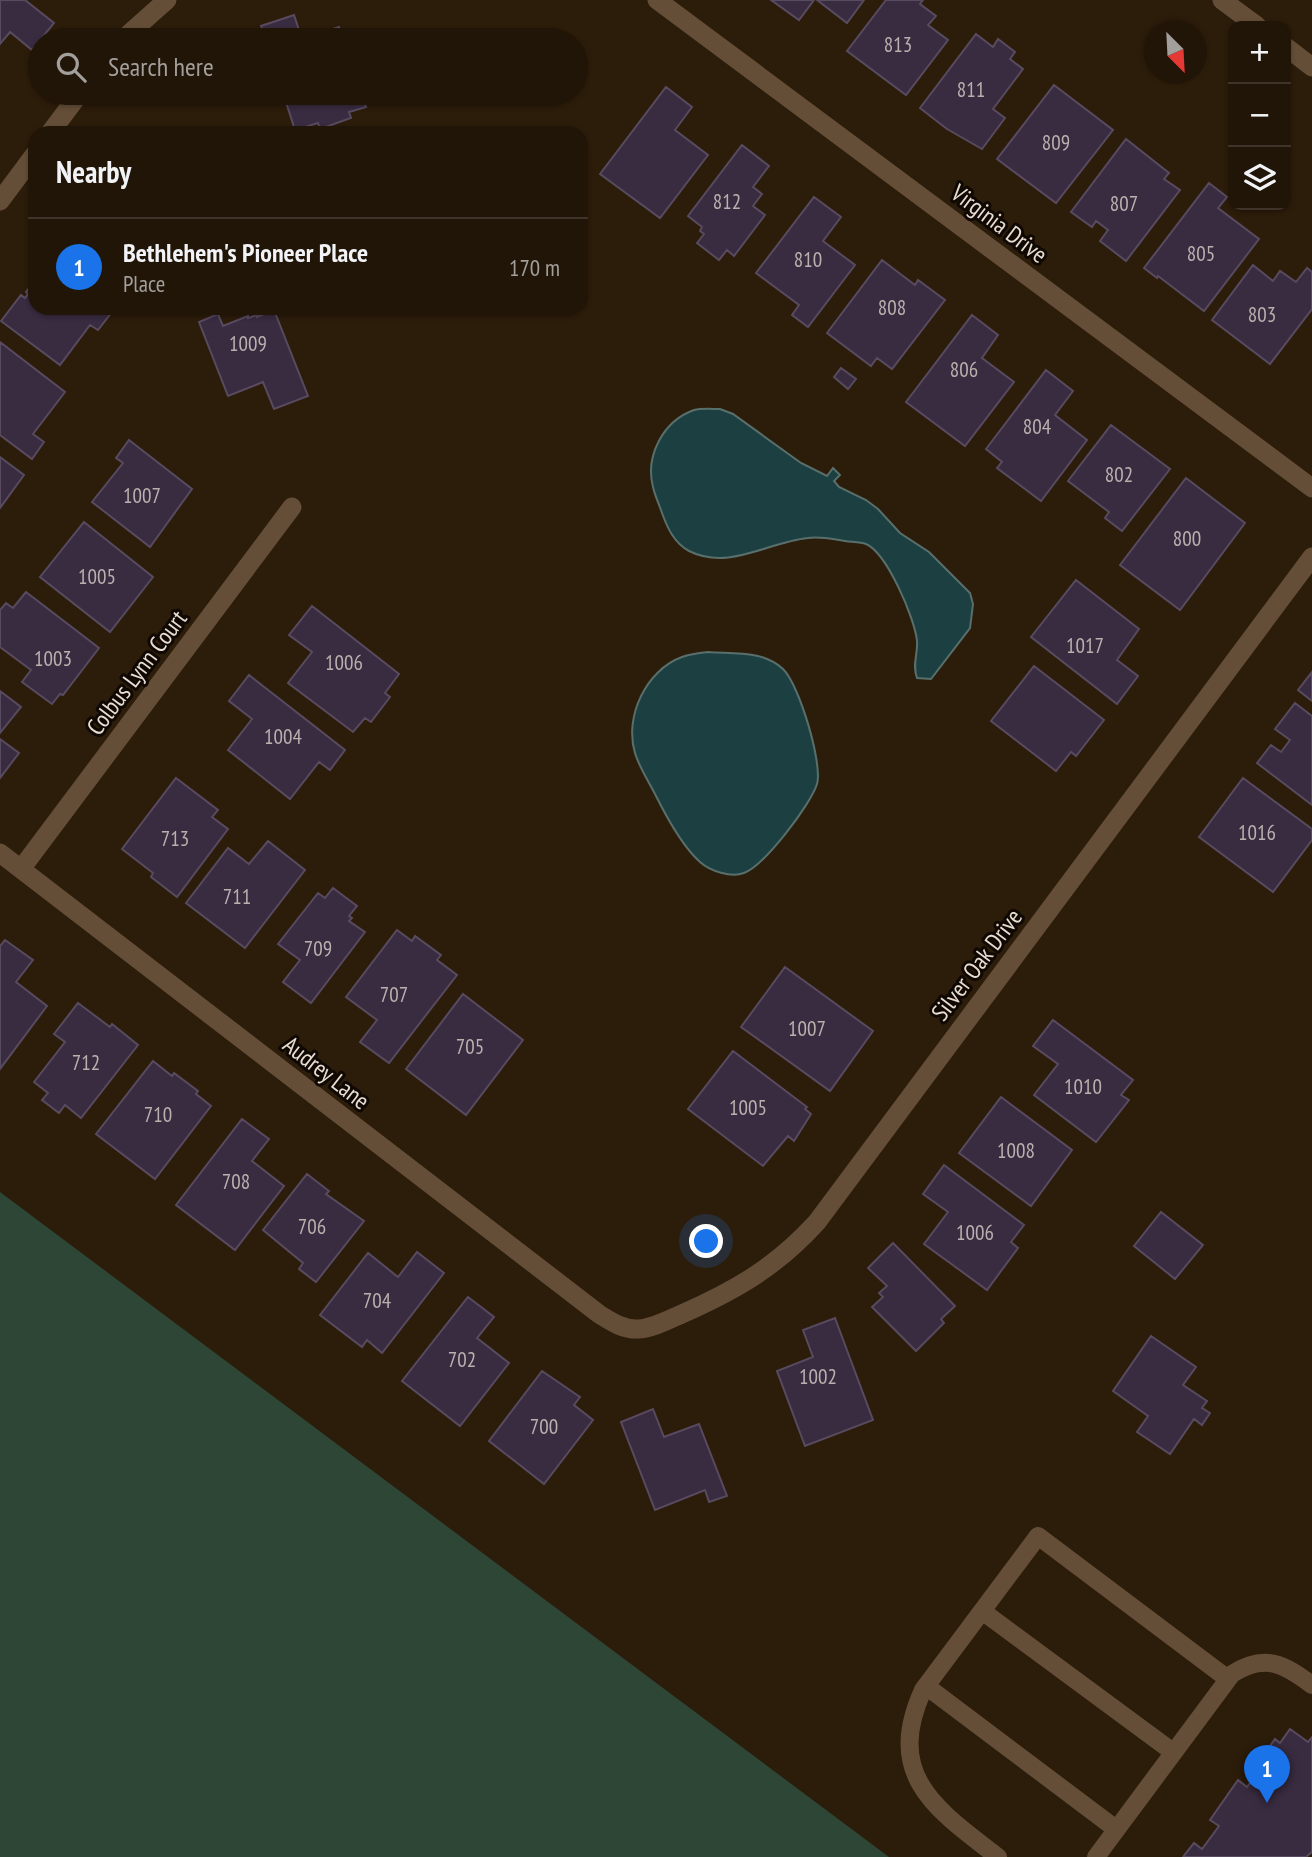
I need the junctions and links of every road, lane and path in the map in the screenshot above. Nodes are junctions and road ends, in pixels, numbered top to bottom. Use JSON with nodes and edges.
{"nodes":[{"id":1,"x":167,"y":0,"type":"edge"},
{"id":2,"x":1222,"y":0,"type":"edge"},
{"id":3,"x":667,"y":3,"type":"edge"},
{"id":4,"x":1250,"y":21,"type":"edge"},
{"id":5,"x":136,"y":28,"type":"edge"},
{"id":6,"x":1291,"y":51,"type":"edge"},
{"id":7,"x":1312,"y":67,"type":"edge"},
{"id":8,"x":71,"y":105,"type":"edge"},
{"id":9,"x":56,"y":126,"type":"edge"},
{"id":10,"x":28,"y":163,"type":"edge"},
{"id":11,"x":0,"y":201,"type":"edge"},
{"id":12,"x":1312,"y":488,"type":"edge"},
{"id":13,"x":292,"y":507,"type":"dead end"},
{"id":14,"x":1312,"y":557,"type":"edge"},
{"id":15,"x":0,"y":853,"type":"edge"},
{"id":16,"x":21,"y":869,"type":"junction"},
{"id":17,"x":624,"y":1328,"type":"joint"},
{"id":18,"x":982,"y":1611,"type":"junction"},
{"id":19,"x":1228,"y":1679,"type":"junction"},
{"id":20,"x":1312,"y":1685,"type":"edge"},
{"id":21,"x":926,"y":1686,"type":"junction"},
{"id":22,"x":1173,"y":1752,"type":"junction"},
{"id":23,"x":1116,"y":1829,"type":"junction"},
{"id":24,"x":998,"y":1857,"type":"edge"},
{"id":25,"x":1096,"y":1857,"type":"edge"}],
"edges":[{"from":1,"to":5,"type":"street"},
{"from":2,"to":4,"type":"street"},
{"from":3,"to":12,"type":"street","name":"Virginia Drive"},
{"from":6,"to":7,"type":"street"},
{"from":8,"to":9,"type":"street"},
{"from":10,"to":11,"type":"street"},
{"from":13,"to":16,"type":"street","name":"Colbus Lynn Court"},
{"from":14,"to":17,"type":"street","name":"Silver Oak Drive"},
{"from":15,"to":16,"type":"street","name":"Audrey Lane"},
{"from":16,"to":17,"type":"street","name":"Audrey Lane"},
{"from":18,"to":19,"type":"lane"},
{"from":18,"to":21,"type":"lane"},
{"from":18,"to":22,"type":"lane"},
{"from":19,"to":20,"type":"lane"},
{"from":19,"to":22,"type":"lane"},
{"from":21,"to":23,"type":"lane"},
{"from":21,"to":24,"type":"lane"},
{"from":22,"to":23,"type":"lane"},
{"from":23,"to":25,"type":"lane"}]}
